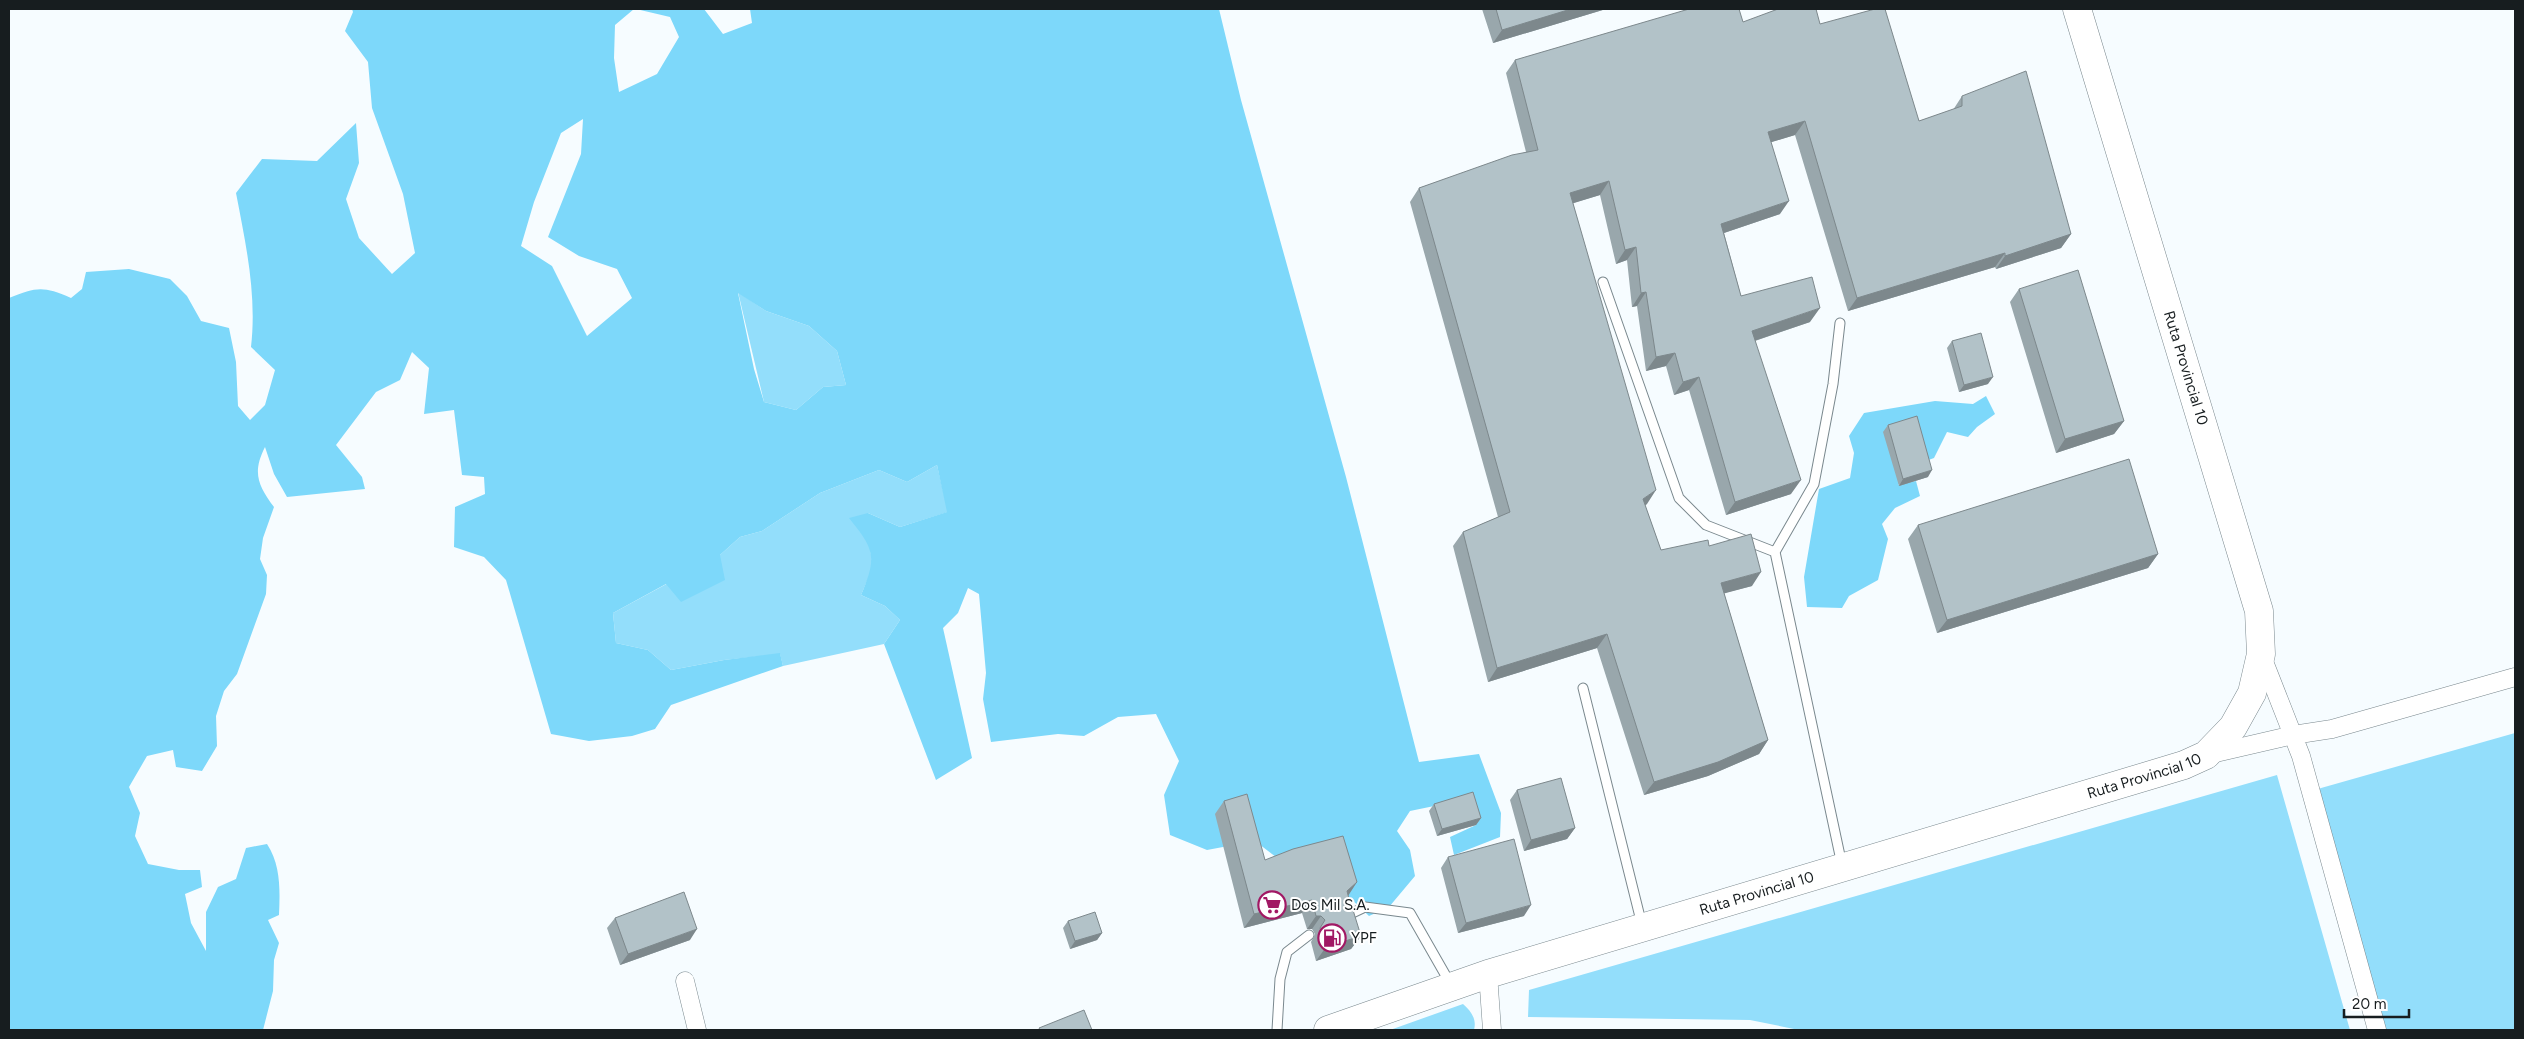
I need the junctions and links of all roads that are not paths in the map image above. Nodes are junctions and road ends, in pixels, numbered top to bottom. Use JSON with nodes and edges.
{"nodes":[{"id":1,"x":2077,"y":9,"type":"edge"},
{"id":2,"x":1603,"y":282,"type":"dead end"},
{"id":3,"x":1840,"y":324,"type":"dead end"},
{"id":4,"x":1775,"y":552,"type":"junction"},
{"id":5,"x":2262,"y":654,"type":"junction"},
{"id":6,"x":2515,"y":677,"type":"edge"},
{"id":7,"x":1583,"y":688,"type":"dead end"},
{"id":8,"x":2292,"y":734,"type":"junction"},
{"id":9,"x":2206,"y":755,"type":"junction"},
{"id":10,"x":1843,"y":867,"type":"junction"},
{"id":11,"x":1342,"y":918,"type":"edge"},
{"id":12,"x":1642,"y":928,"type":"junction"},
{"id":13,"x":1309,"y":935,"type":"dead end"},
{"id":14,"x":1488,"y":974,"type":"junction"},
{"id":15,"x":685,"y":982,"type":"dead end"},
{"id":16,"x":1452,"y":986,"type":"junction"},
{"id":17,"x":697,"y":1030,"type":"edge"},
{"id":18,"x":1277,"y":1030,"type":"edge"},
{"id":19,"x":1328,"y":1030,"type":"edge"},
{"id":20,"x":1492,"y":1030,"type":"edge"},
{"id":21,"x":2377,"y":1030,"type":"edge"}],
"edges":[{"from":1,"to":5,"type":"main road","name":"Ruta Provincial 10"},
{"from":2,"to":4,"type":"lane"},
{"from":3,"to":4,"type":"lane"},
{"from":4,"to":10,"type":"lane"},
{"from":5,"to":8,"type":"street"},
{"from":5,"to":9,"type":"main road","name":"Ruta Provincial 10"},
{"from":6,"to":8,"type":"street"},
{"from":7,"to":12,"type":"lane"},
{"from":8,"to":9,"type":"street"},
{"from":8,"to":21,"type":"street"},
{"from":9,"to":10,"type":"main road","name":"Ruta Provincial 10"},
{"from":10,"to":12,"type":"main road","name":"Ruta Provincial 10"},
{"from":11,"to":16,"type":"lane"},
{"from":12,"to":14,"type":"main road","name":"Ruta Provincial 10"},
{"from":13,"to":18,"type":"lane"},
{"from":14,"to":16,"type":"main road","name":"Ruta Provincial 10"},
{"from":14,"to":20,"type":"street"},
{"from":15,"to":17,"type":"street"},
{"from":16,"to":19,"type":"main road","name":"Ruta Provincial 10"}]}
